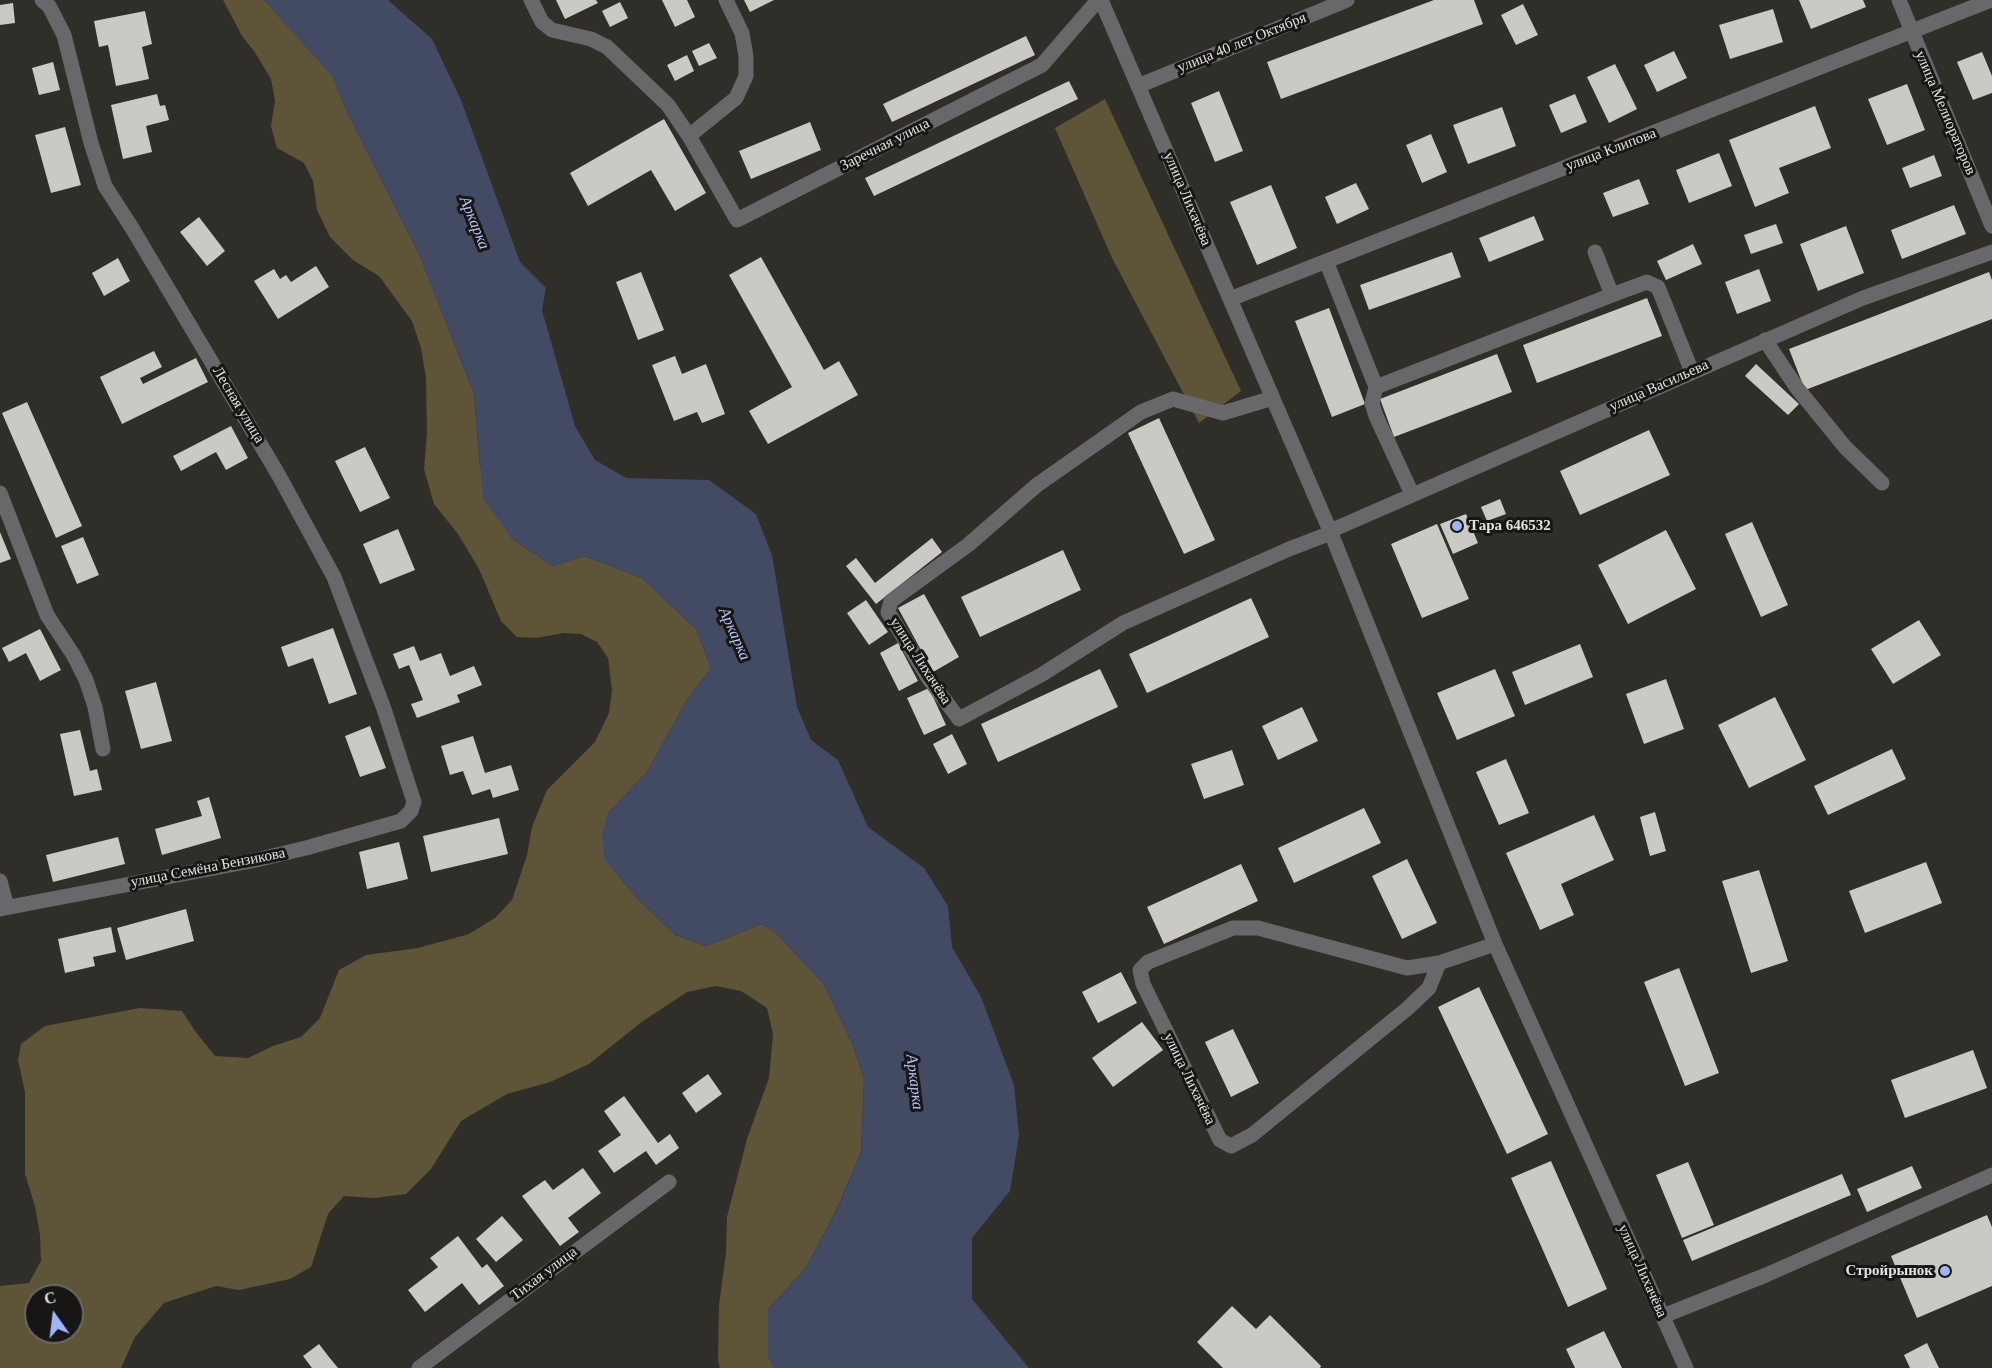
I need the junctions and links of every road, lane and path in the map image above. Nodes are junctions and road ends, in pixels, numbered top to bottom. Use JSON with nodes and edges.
{"nodes":[{"id":1,"x":531,"y":0,"type":"edge"},
{"id":2,"x":726,"y":0,"type":"edge"},
{"id":3,"x":1100,"y":0,"type":"edge"},
{"id":4,"x":1347,"y":0,"type":"edge"},
{"id":5,"x":1899,"y":0,"type":"edge"},
{"id":6,"x":1991,"y":0,"type":"edge"},
{"id":7,"x":48,"y":2,"type":"edge"},
{"id":8,"x":1912,"y":33,"type":"junction"},
{"id":9,"x":1138,"y":86,"type":"junction"},
{"id":10,"x":689,"y":136,"type":"junction"},
{"id":11,"x":1992,"y":226,"type":"edge"},
{"id":12,"x":1595,"y":252,"type":"dead end"},
{"id":13,"x":1992,"y":252,"type":"edge"},
{"id":14,"x":1326,"y":261,"type":"junction"},
{"id":15,"x":1612,"y":295,"type":"junction"},
{"id":16,"x":1230,"y":299,"type":"junction"},
{"id":17,"x":1765,"y":340,"type":"junction"},
{"id":18,"x":1692,"y":372,"type":"junction"},
{"id":19,"x":1376,"y":387,"type":"junction"},
{"id":20,"x":1273,"y":398,"type":"junction"},
{"id":21,"x":1882,"y":483,"type":"dead end"},
{"id":22,"x":0,"y":493,"type":"edge"},
{"id":23,"x":1412,"y":494,"type":"junction"},
{"id":24,"x":1330,"y":532,"type":"junction"},
{"id":25,"x":103,"y":749,"type":"dead end"},
{"id":26,"x":411,"y":812,"type":"joint"},
{"id":27,"x":0,"y":880,"type":"edge"},
{"id":28,"x":3,"y":908,"type":"edge"},
{"id":29,"x":1495,"y":944,"type":"junction"},
{"id":30,"x":1439,"y":963,"type":"junction"},
{"id":31,"x":1992,"y":1175,"type":"edge"},
{"id":32,"x":669,"y":1182,"type":"dead end"},
{"id":33,"x":1663,"y":1316,"type":"junction"},
{"id":34,"x":419,"y":1368,"type":"edge"},
{"id":35,"x":1686,"y":1368,"type":"edge"}],
"edges":[{"from":1,"to":10,"type":"street","name":"Заречная улица"},
{"from":2,"to":10,"type":"street"},
{"from":3,"to":9,"type":"street","name":"улица Лихачёва"},
{"from":3,"to":10,"type":"street","name":"Заречная улица"},
{"from":4,"to":9,"type":"street","name":"улица 40 лет Октября"},
{"from":5,"to":8,"type":"street","name":"улица Мелиораторов"},
{"from":6,"to":8,"type":"street","name":"улица Клипова"},
{"from":7,"to":26,"type":"street","name":"Лесная улица"},
{"from":8,"to":11,"type":"street","name":"улица Мелиораторов"},
{"from":8,"to":14,"type":"street","name":"улица Клипова"},
{"from":9,"to":16,"type":"street","name":"улица Лихачёва"},
{"from":12,"to":15,"type":"street"},
{"from":13,"to":17,"type":"street","name":"улица Васильева"},
{"from":14,"to":16,"type":"street","name":"улица Клипова"},
{"from":14,"to":19,"type":"street"},
{"from":15,"to":18,"type":"street"},
{"from":15,"to":19,"type":"street"},
{"from":16,"to":20,"type":"street","name":"улица Лихачёва"},
{"from":17,"to":18,"type":"street","name":"улица Васильева"},
{"from":17,"to":21,"type":"street"},
{"from":18,"to":23,"type":"street","name":"улица Васильева"},
{"from":19,"to":23,"type":"street"},
{"from":20,"to":24,"type":"street","name":"улица Лихачёва"},
{"from":20,"to":24,"type":"street","name":"улица Лихачёва"},
{"from":22,"to":25,"type":"street"},
{"from":23,"to":24,"type":"street","name":"улица Васильева"},
{"from":24,"to":29,"type":"street","name":"улица Лихачёва"},
{"from":26,"to":28,"type":"street","name":"улица Семёна Бензикова"},
{"from":27,"to":28,"type":"street"},
{"from":29,"to":30,"type":"street","name":"улица Лихачёва"},
{"from":29,"to":33,"type":"street","name":"улица Лихачёва"},
{"from":30,"to":30,"type":"street","name":"улица Лихачёва"},
{"from":31,"to":33,"type":"street"},
{"from":32,"to":34,"type":"street","name":"Тихая улица"},
{"from":33,"to":35,"type":"street","name":"улица Лихачёва"}]}
